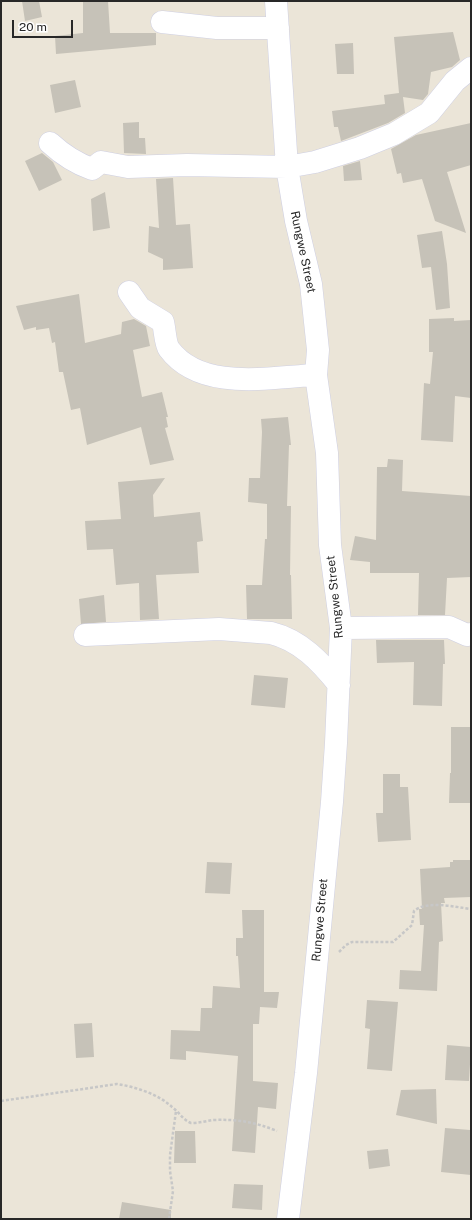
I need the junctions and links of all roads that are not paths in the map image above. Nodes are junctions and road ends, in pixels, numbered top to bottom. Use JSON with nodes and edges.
{"nodes":[{"id":1,"x":276,"y":1,"type":"edge"},
{"id":2,"x":162,"y":22,"type":"dead end"},
{"id":3,"x":278,"y":28,"type":"junction"},
{"id":4,"x":471,"y":68,"type":"edge"},
{"id":5,"x":50,"y":143,"type":"dead end"},
{"id":6,"x":286,"y":167,"type":"junction"},
{"id":7,"x":129,"y":292,"type":"dead end"},
{"id":8,"x":316,"y":375,"type":"junction"},
{"id":9,"x":340,"y":628,"type":"junction"},
{"id":10,"x":471,"y":634,"type":"edge"},
{"id":11,"x":85,"y":635,"type":"dead end"},
{"id":12,"x":339,"y":685,"type":"junction"},
{"id":13,"x":288,"y":1219,"type":"edge"}],
"edges":[{"from":1,"to":3,"type":"street","name":"Rungwe Street"},
{"from":2,"to":3,"type":"street"},
{"from":3,"to":6,"type":"street","name":"Rungwe Street"},
{"from":4,"to":6,"type":"street"},
{"from":5,"to":6,"type":"street"},
{"from":6,"to":8,"type":"street","name":"Rungwe Street"},
{"from":7,"to":8,"type":"street"},
{"from":8,"to":9,"type":"street","name":"Rungwe Street"},
{"from":9,"to":10,"type":"street"},
{"from":9,"to":12,"type":"street","name":"Rungwe Street"},
{"from":11,"to":12,"type":"street"},
{"from":12,"to":13,"type":"street","name":"Rungwe Street"}]}
